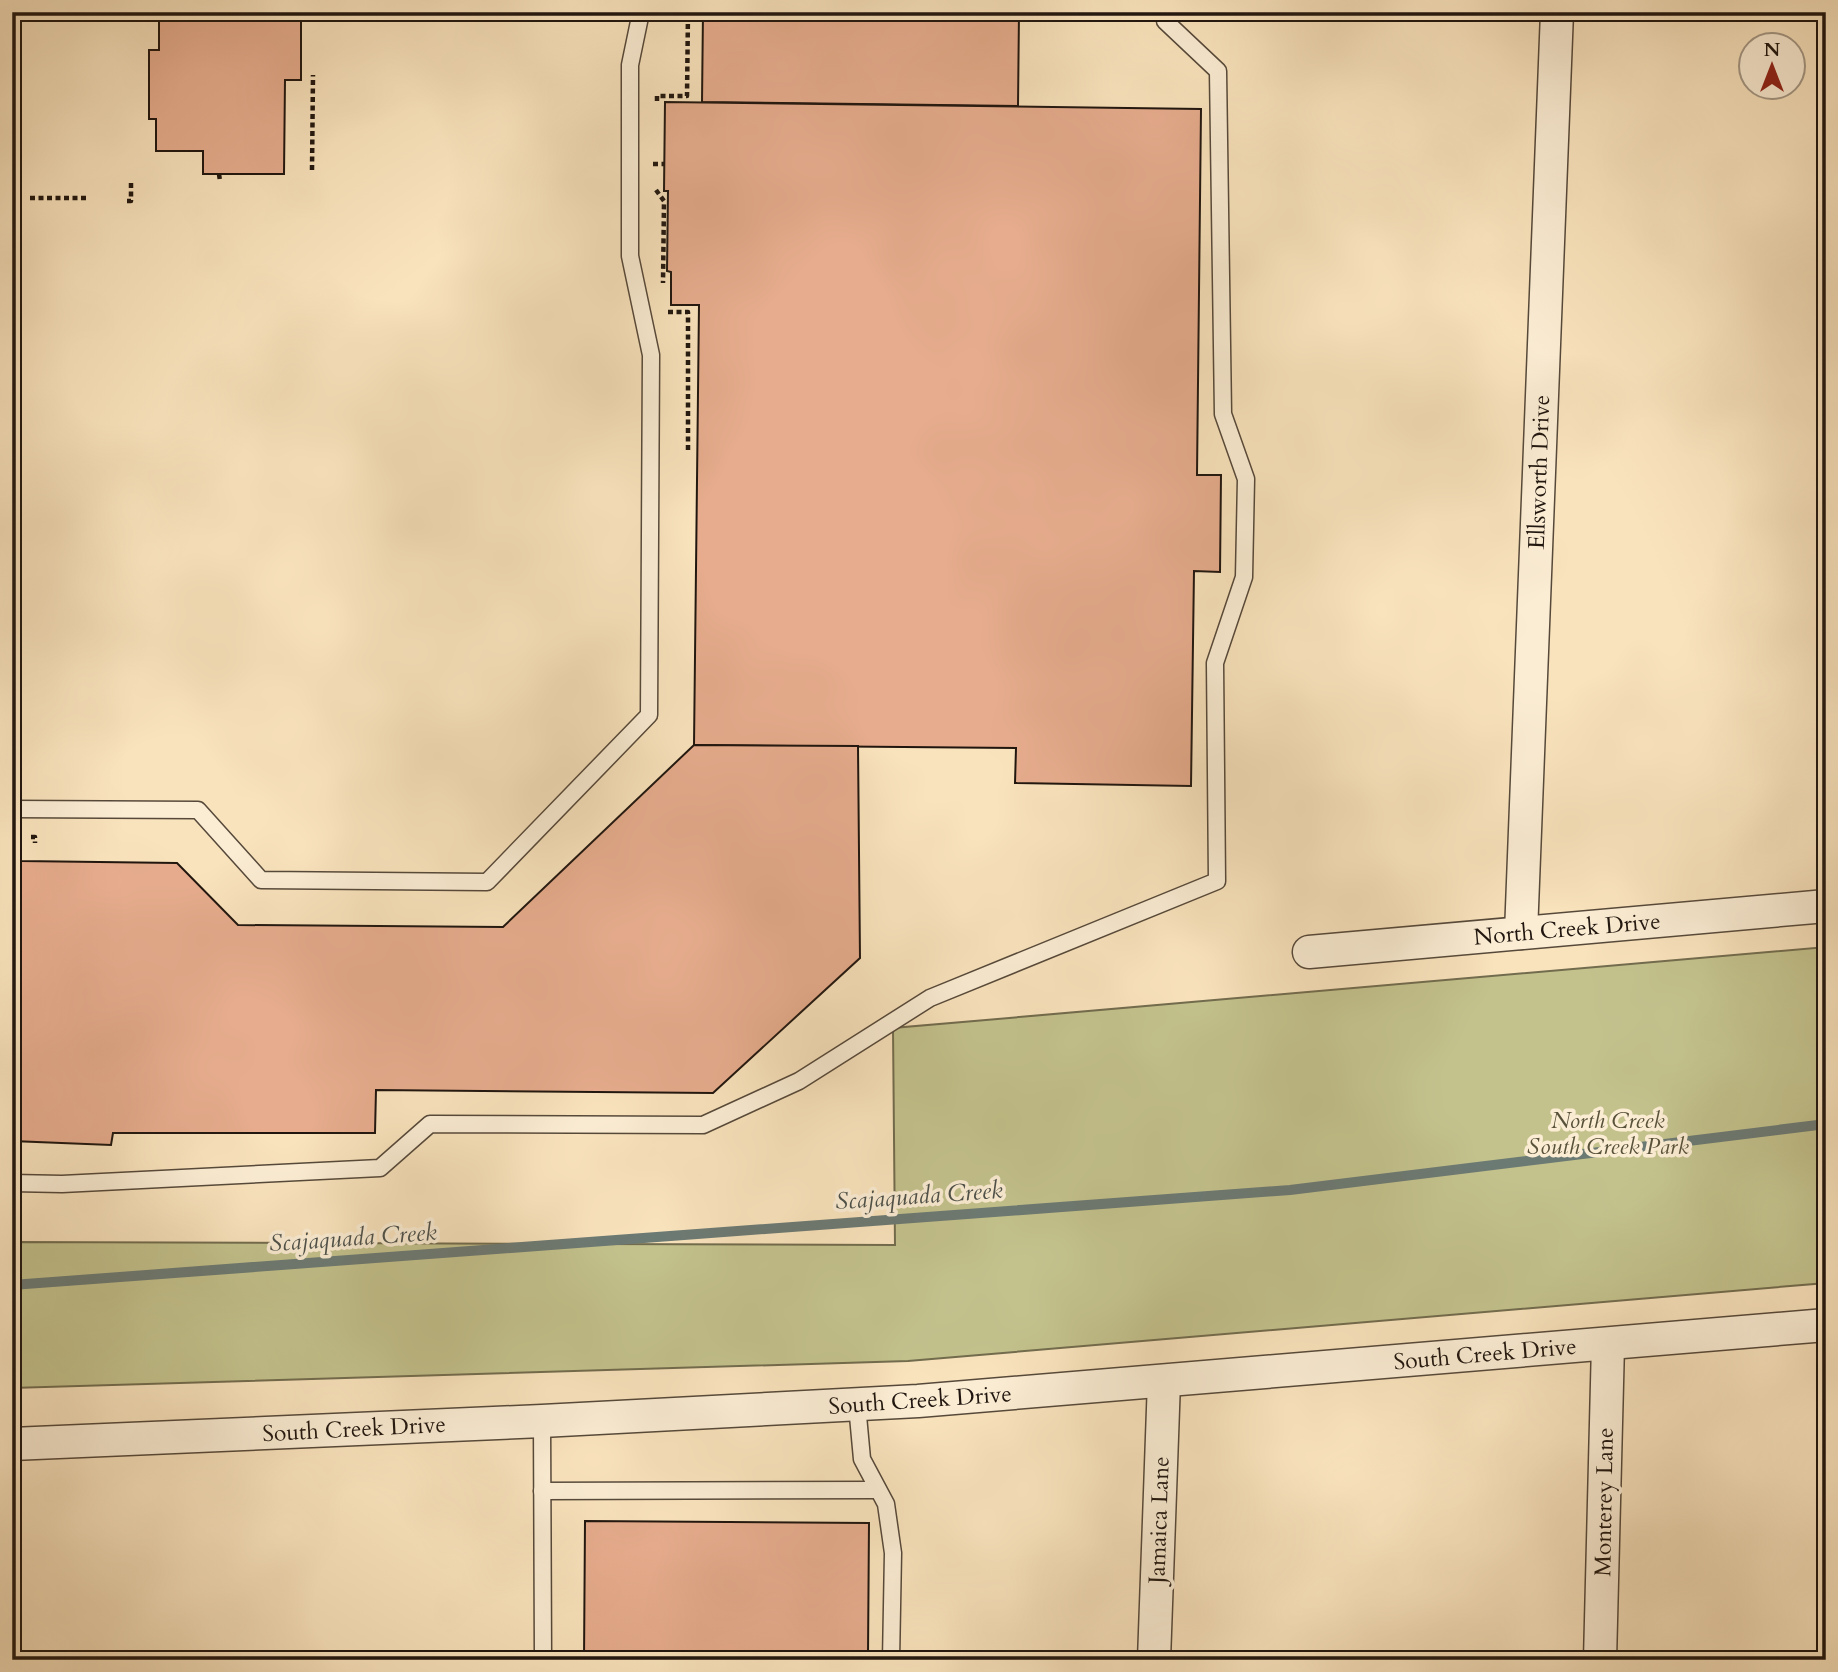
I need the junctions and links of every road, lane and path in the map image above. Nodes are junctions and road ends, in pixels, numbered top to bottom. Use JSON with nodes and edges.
{"nodes":[{"id":1,"x":641,"y":12,"type":"edge"},
{"id":2,"x":688,"y":12,"type":"edge"},
{"id":3,"x":1165,"y":12,"type":"edge"},
{"id":4,"x":1557,"y":12,"type":"edge"},
{"id":5,"x":313,"y":75,"type":"dead end"},
{"id":6,"x":657,"y":109,"type":"dead end"},
{"id":7,"x":664,"y":164,"type":"dead end"},
{"id":8,"x":312,"y":170,"type":"dead end"},
{"id":9,"x":656,"y":173,"type":"dead end"},
{"id":10,"x":219,"y":174,"type":"dead end"},
{"id":11,"x":131,"y":181,"type":"dead end"},
{"id":12,"x":220,"y":181,"type":"dead end"},
{"id":13,"x":656,"y":183,"type":"dead end"},
{"id":14,"x":30,"y":198,"type":"dead end"},
{"id":15,"x":87,"y":198,"type":"dead end"},
{"id":16,"x":127,"y":201,"type":"dead end"},
{"id":17,"x":663,"y":284,"type":"dead end"},
{"id":18,"x":663,"y":312,"type":"dead end"},
{"id":19,"x":688,"y":452,"type":"dead end"},
{"id":20,"x":12,"y":809,"type":"edge"},
{"id":21,"x":24,"y":836,"type":"dead end"},
{"id":22,"x":35,"y":843,"type":"dead end"},
{"id":23,"x":1826,"y":906,"type":"edge"},
{"id":24,"x":1521,"y":933,"type":"junction"},
{"id":25,"x":1309,"y":952,"type":"dead end"},
{"id":26,"x":12,"y":1183,"type":"edge"},
{"id":27,"x":1826,"y":1325,"type":"edge"},
{"id":28,"x":1608,"y":1344,"type":"junction"},
{"id":29,"x":1164,"y":1381,"type":"junction"},
{"id":30,"x":857,"y":1405,"type":"junction"},
{"id":31,"x":542,"y":1421,"type":"junction"},
{"id":32,"x":12,"y":1444,"type":"edge"},
{"id":33,"x":878,"y":1490,"type":"junction"},
{"id":34,"x":542,"y":1491,"type":"junction"},
{"id":35,"x":543,"y":1660,"type":"edge"},
{"id":36,"x":891,"y":1660,"type":"edge"},
{"id":37,"x":1154,"y":1660,"type":"edge"},
{"id":38,"x":1600,"y":1660,"type":"edge"}],
"edges":[{"from":1,"to":20,"type":"lane"},
{"from":2,"to":6,"type":"path"},
{"from":3,"to":26,"type":"lane"},
{"from":4,"to":24,"type":"street","name":"Ellsworth Drive"},
{"from":5,"to":8,"type":"path"},
{"from":7,"to":9,"type":"path"},
{"from":10,"to":12,"type":"path"},
{"from":11,"to":16,"type":"path"},
{"from":13,"to":17,"type":"path"},
{"from":14,"to":15,"type":"path"},
{"from":18,"to":19,"type":"path"},
{"from":21,"to":22,"type":"path"},
{"from":23,"to":24,"type":"street","name":"North Creek Drive"},
{"from":24,"to":25,"type":"street","name":"North Creek Drive"},
{"from":27,"to":28,"type":"street","name":"South Creek Drive"},
{"from":28,"to":29,"type":"street","name":"South Creek Drive"},
{"from":28,"to":38,"type":"street","name":"Monterey Lane"},
{"from":29,"to":30,"type":"street","name":"South Creek Drive"},
{"from":29,"to":37,"type":"street","name":"Jamaica Lane"},
{"from":30,"to":31,"type":"street","name":"South Creek Drive"},
{"from":30,"to":33,"type":"lane"},
{"from":31,"to":32,"type":"street","name":"South Creek Drive"},
{"from":31,"to":34,"type":"lane"},
{"from":33,"to":34,"type":"lane"},
{"from":33,"to":36,"type":"lane"},
{"from":34,"to":35,"type":"lane"}]}
